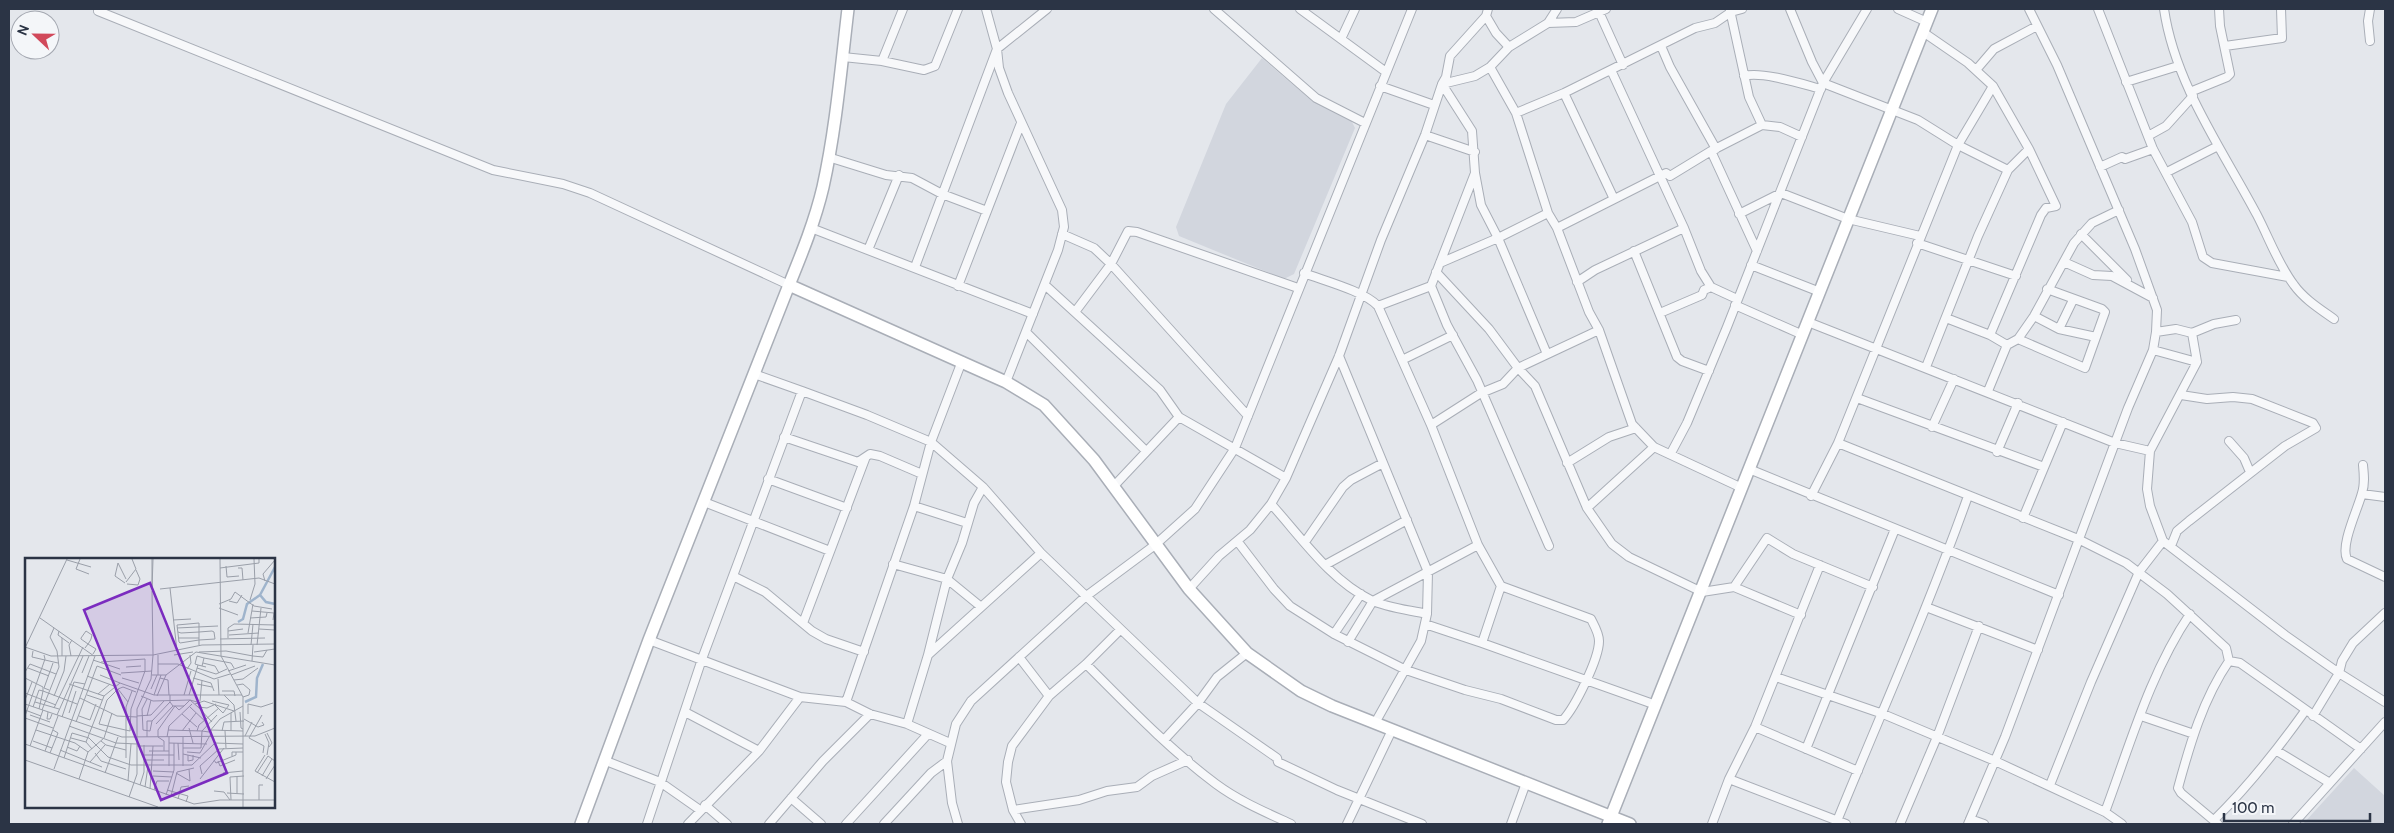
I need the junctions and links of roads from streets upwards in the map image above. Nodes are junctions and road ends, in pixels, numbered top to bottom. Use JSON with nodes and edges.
{"nodes":[{"id":1,"x":848,"y":9,"type":"edge"},
{"id":2,"x":903,"y":9,"type":"edge"},
{"id":3,"x":958,"y":9,"type":"edge"},
{"id":4,"x":986,"y":9,"type":"edge"},
{"id":5,"x":1047,"y":9,"type":"edge"},
{"id":6,"x":1214,"y":9,"type":"edge"},
{"id":7,"x":1300,"y":9,"type":"edge"},
{"id":8,"x":1355,"y":9,"type":"edge"},
{"id":9,"x":1412,"y":9,"type":"edge"},
{"id":10,"x":1556,"y":9,"type":"edge"},
{"id":11,"x":1742,"y":9,"type":"edge"},
{"id":12,"x":1790,"y":9,"type":"edge"},
{"id":13,"x":1867,"y":9,"type":"edge"},
{"id":14,"x":1898,"y":9,"type":"edge"},
{"id":15,"x":1932,"y":9,"type":"edge"},
{"id":16,"x":2029,"y":9,"type":"edge"},
{"id":17,"x":2098,"y":9,"type":"edge"},
{"id":18,"x":2164,"y":9,"type":"edge"},
{"id":19,"x":2219,"y":9,"type":"edge"},
{"id":20,"x":2282,"y":9,"type":"edge"},
{"id":21,"x":2370,"y":9,"type":"edge"},
{"id":22,"x":1603,"y":10,"type":"edge"},
{"id":23,"x":98,"y":11,"type":"dead end"},
{"id":24,"x":1731,"y":11,"type":"edge"},
{"id":25,"x":1487,"y":12,"type":"edge"},
{"id":26,"x":1548,"y":23,"type":"junction"},
{"id":27,"x":2037,"y":26,"type":"junction"},
{"id":28,"x":1925,"y":27,"type":"junction"},
{"id":29,"x":1341,"y":39,"type":"junction"},
{"id":30,"x":2370,"y":41,"type":"dead end"},
{"id":31,"x":1661,"y":46,"type":"junction"},
{"id":32,"x":2225,"y":46,"type":"junction"},
{"id":33,"x":1509,"y":47,"type":"junction"},
{"id":34,"x":997,"y":49,"type":"junction"},
{"id":35,"x":843,"y":57,"type":"junction"},
{"id":36,"x":882,"y":61,"type":"junction"},
{"id":37,"x":1623,"y":65,"type":"junction"},
{"id":38,"x":2178,"y":66,"type":"junction"},
{"id":39,"x":1490,"y":67,"type":"junction"},
{"id":40,"x":1611,"y":70,"type":"junction"},
{"id":41,"x":1976,"y":70,"type":"junction"},
{"id":42,"x":1386,"y":72,"type":"junction"},
{"id":43,"x":1744,"y":76,"type":"junction"},
{"id":44,"x":2126,"y":82,"type":"junction"},
{"id":45,"x":1442,"y":84,"type":"junction"},
{"id":46,"x":1380,"y":86,"type":"junction"},
{"id":47,"x":1822,"y":86,"type":"junction"},
{"id":48,"x":1993,"y":86,"type":"junction"},
{"id":49,"x":1564,"y":93,"type":"junction"},
{"id":50,"x":2192,"y":94,"type":"junction"},
{"id":51,"x":1434,"y":105,"type":"junction"},
{"id":52,"x":1892,"y":109,"type":"junction"},
{"id":53,"x":1516,"y":114,"type":"junction"},
{"id":54,"x":1021,"y":123,"type":"junction"},
{"id":55,"x":1365,"y":123,"type":"junction"},
{"id":56,"x":1762,"y":125,"type":"junction"},
{"id":57,"x":1425,"y":135,"type":"junction"},
{"id":58,"x":2148,"y":136,"type":"junction"},
{"id":59,"x":1802,"y":137,"type":"junction"},
{"id":60,"x":1958,"y":145,"type":"junction"},
{"id":61,"x":2218,"y":146,"type":"junction"},
{"id":62,"x":2153,"y":148,"type":"junction"},
{"id":63,"x":2028,"y":149,"type":"junction"},
{"id":64,"x":1713,"y":150,"type":"junction"},
{"id":65,"x":1475,"y":152,"type":"junction"},
{"id":66,"x":828,"y":157,"type":"junction"},
{"id":67,"x":2100,"y":167,"type":"junction"},
{"id":68,"x":2008,"y":170,"type":"junction"},
{"id":69,"x":2167,"y":172,"type":"junction"},
{"id":70,"x":1474,"y":173,"type":"junction"},
{"id":71,"x":899,"y":175,"type":"junction"},
{"id":72,"x":1660,"y":177,"type":"junction"},
{"id":73,"x":1781,"y":193,"type":"junction"},
{"id":74,"x":942,"y":194,"type":"junction"},
{"id":75,"x":1614,"y":199,"type":"junction"},
{"id":76,"x":2119,"y":210,"type":"junction"},
{"id":77,"x":987,"y":211,"type":"junction"},
{"id":78,"x":1548,"y":213,"type":"junction"},
{"id":79,"x":1740,"y":214,"type":"junction"},
{"id":80,"x":1848,"y":219,"type":"junction"},
{"id":81,"x":811,"y":228,"type":"junction"},
{"id":82,"x":1557,"y":228,"type":"junction"},
{"id":83,"x":1684,"y":228,"type":"junction"},
{"id":84,"x":1062,"y":234,"type":"junction"},
{"id":85,"x":2081,"y":234,"type":"junction"},
{"id":86,"x":1498,"y":238,"type":"junction"},
{"id":87,"x":1918,"y":240,"type":"junction"},
{"id":88,"x":868,"y":250,"type":"junction"},
{"id":89,"x":1634,"y":251,"type":"junction"},
{"id":90,"x":1757,"y":251,"type":"junction"},
{"id":91,"x":1969,"y":260,"type":"junction"},
{"id":92,"x":2064,"y":262,"type":"junction"},
{"id":93,"x":1440,"y":263,"type":"junction"},
{"id":94,"x":1110,"y":264,"type":"junction"},
{"id":95,"x":1751,"y":265,"type":"junction"},
{"id":96,"x":915,"y":267,"type":"junction"},
{"id":97,"x":1436,"y":272,"type":"junction"},
{"id":98,"x":1304,"y":273,"type":"junction"},
{"id":99,"x":2016,"y":276,"type":"junction"},
{"id":100,"x":2288,"y":277,"type":"junction"},
{"id":101,"x":1578,"y":282,"type":"junction"},
{"id":102,"x":789,"y":285,"type":"junction"},
{"id":103,"x":1045,"y":285,"type":"junction"},
{"id":104,"x":958,"y":286,"type":"junction"},
{"id":105,"x":1430,"y":286,"type":"junction"},
{"id":106,"x":1710,"y":287,"type":"junction"},
{"id":107,"x":2134,"y":287,"type":"junction"},
{"id":108,"x":1298,"y":288,"type":"junction"},
{"id":109,"x":2047,"y":289,"type":"junction"},
{"id":110,"x":1820,"y":292,"type":"junction"},
{"id":111,"x":1361,"y":296,"type":"junction"},
{"id":112,"x":2153,"y":298,"type":"junction"},
{"id":113,"x":2073,"y":300,"type":"junction"},
{"id":114,"x":1736,"y":302,"type":"junction"},
{"id":115,"x":1378,"y":306,"type":"junction"},
{"id":116,"x":1076,"y":312,"type":"junction"},
{"id":117,"x":1660,"y":313,"type":"junction"},
{"id":118,"x":1033,"y":314,"type":"junction"},
{"id":119,"x":2034,"y":316,"type":"junction"},
{"id":120,"x":1946,"y":318,"type":"junction"},
{"id":121,"x":2334,"y":319,"type":"dead end"},
{"id":122,"x":2236,"y":320,"type":"dead end"},
{"id":123,"x":1808,"y":322,"type":"junction"},
{"id":124,"x":2059,"y":329,"type":"junction"},
{"id":125,"x":1599,"y":330,"type":"junction"},
{"id":126,"x":2156,"y":332,"type":"junction"},
{"id":127,"x":1027,"y":333,"type":"junction"},
{"id":128,"x":2192,"y":333,"type":"junction"},
{"id":129,"x":1452,"y":335,"type":"junction"},
{"id":130,"x":1803,"y":335,"type":"junction"},
{"id":131,"x":1990,"y":335,"type":"junction"},
{"id":132,"x":2096,"y":337,"type":"junction"},
{"id":133,"x":2018,"y":339,"type":"junction"},
{"id":134,"x":2008,"y":345,"type":"junction"},
{"id":135,"x":1876,"y":348,"type":"junction"},
{"id":136,"x":2153,"y":350,"type":"junction"},
{"id":137,"x":1547,"y":354,"type":"junction"},
{"id":138,"x":1339,"y":356,"type":"junction"},
{"id":139,"x":1402,"y":360,"type":"junction"},
{"id":140,"x":962,"y":361,"type":"junction"},
{"id":141,"x":2196,"y":362,"type":"junction"},
{"id":142,"x":1926,"y":367,"type":"junction"},
{"id":143,"x":1518,"y":368,"type":"junction"},
{"id":144,"x":1709,"y":370,"type":"junction"},
{"id":145,"x":754,"y":374,"type":"junction"},
{"id":146,"x":1954,"y":378,"type":"junction"},
{"id":147,"x":1006,"y":382,"type":"junction"},
{"id":148,"x":802,"y":391,"type":"junction"},
{"id":149,"x":1988,"y":391,"type":"junction"},
{"id":150,"x":1481,"y":393,"type":"junction"},
{"id":151,"x":2181,"y":395,"type":"junction"},
{"id":152,"x":1857,"y":398,"type":"junction"},
{"id":153,"x":2018,"y":403,"type":"junction"},
{"id":154,"x":1248,"y":416,"type":"junction"},
{"id":155,"x":1179,"y":417,"type":"junction"},
{"id":156,"x":2063,"y":422,"type":"junction"},
{"id":157,"x":1430,"y":425,"type":"junction"},
{"id":158,"x":1932,"y":427,"type":"junction"},
{"id":159,"x":1636,"y":428,"type":"junction"},
{"id":160,"x":784,"y":437,"type":"junction"},
{"id":161,"x":2229,"y":441,"type":"dead end"},
{"id":162,"x":931,"y":442,"type":"junction"},
{"id":163,"x":1838,"y":443,"type":"junction"},
{"id":164,"x":2116,"y":443,"type":"junction"},
{"id":165,"x":1654,"y":447,"type":"junction"},
{"id":166,"x":1235,"y":448,"type":"junction"},
{"id":167,"x":1146,"y":451,"type":"junction"},
{"id":168,"x":2150,"y":451,"type":"junction"},
{"id":169,"x":1997,"y":452,"type":"junction"},
{"id":170,"x":1671,"y":453,"type":"junction"},
{"id":171,"x":865,"y":459,"type":"junction"},
{"id":172,"x":1383,"y":463,"type":"junction"},
{"id":173,"x":1567,"y":463,"type":"junction"},
{"id":174,"x":2363,"y":465,"type":"dead end"},
{"id":175,"x":2044,"y":467,"type":"junction"},
{"id":176,"x":1749,"y":469,"type":"junction"},
{"id":177,"x":2250,"y":472,"type":"junction"},
{"id":178,"x":922,"y":474,"type":"junction"},
{"id":179,"x":1286,"y":478,"type":"junction"},
{"id":180,"x":768,"y":479,"type":"junction"},
{"id":181,"x":983,"y":487,"type":"junction"},
{"id":182,"x":1113,"y":487,"type":"junction"},
{"id":183,"x":1742,"y":488,"type":"junction"},
{"id":184,"x":2362,"y":494,"type":"junction"},
{"id":185,"x":1811,"y":496,"type":"junction"},
{"id":186,"x":1968,"y":496,"type":"junction"},
{"id":187,"x":2385,"y":496,"type":"edge"},
{"id":188,"x":704,"y":502,"type":"junction"},
{"id":189,"x":1271,"y":504,"type":"junction"},
{"id":190,"x":914,"y":506,"type":"junction"},
{"id":191,"x":846,"y":508,"type":"junction"},
{"id":192,"x":1587,"y":508,"type":"junction"},
{"id":193,"x":2023,"y":518,"type":"junction"},
{"id":194,"x":1407,"y":520,"type":"junction"},
{"id":195,"x":753,"y":521,"type":"junction"},
{"id":196,"x":967,"y":523,"type":"junction"},
{"id":197,"x":1895,"y":529,"type":"junction"},
{"id":198,"x":2078,"y":539,"type":"junction"},
{"id":199,"x":2163,"y":541,"type":"junction"},
{"id":200,"x":1238,"y":542,"type":"junction"},
{"id":201,"x":1305,"y":542,"type":"junction"},
{"id":202,"x":1155,"y":545,"type":"junction"},
{"id":203,"x":1478,"y":545,"type":"junction"},
{"id":204,"x":1549,"y":546,"type":"dead end"},
{"id":205,"x":2171,"y":546,"type":"junction"},
{"id":206,"x":830,"y":550,"type":"junction"},
{"id":207,"x":1949,"y":550,"type":"junction"},
{"id":208,"x":1041,"y":553,"type":"junction"},
{"id":209,"x":894,"y":564,"type":"junction"},
{"id":210,"x":1325,"y":565,"type":"junction"},
{"id":211,"x":1820,"y":566,"type":"junction"},
{"id":212,"x":1428,"y":572,"type":"junction"},
{"id":213,"x":2138,"y":572,"type":"junction"},
{"id":214,"x":733,"y":576,"type":"junction"},
{"id":215,"x":2385,"y":577,"type":"edge"},
{"id":216,"x":947,"y":579,"type":"junction"},
{"id":217,"x":1501,"y":586,"type":"junction"},
{"id":218,"x":1734,"y":587,"type":"junction"},
{"id":219,"x":1873,"y":588,"type":"junction"},
{"id":220,"x":1189,"y":589,"type":"junction"},
{"id":221,"x":1702,"y":592,"type":"junction"},
{"id":222,"x":1361,"y":594,"type":"junction"},
{"id":223,"x":2059,"y":595,"type":"junction"},
{"id":224,"x":1084,"y":597,"type":"junction"},
{"id":225,"x":1373,"y":602,"type":"junction"},
{"id":226,"x":980,"y":606,"type":"junction"},
{"id":227,"x":1926,"y":607,"type":"junction"},
{"id":228,"x":2385,"y":613,"type":"edge"},
{"id":229,"x":1427,"y":614,"type":"junction"},
{"id":230,"x":2190,"y":614,"type":"junction"},
{"id":231,"x":1801,"y":615,"type":"junction"},
{"id":232,"x":803,"y":623,"type":"junction"},
{"id":233,"x":1425,"y":624,"type":"junction"},
{"id":234,"x":1979,"y":626,"type":"junction"},
{"id":235,"x":1120,"y":630,"type":"junction"},
{"id":236,"x":1334,"y":634,"type":"junction"},
{"id":237,"x":649,"y":640,"type":"junction"},
{"id":238,"x":1348,"y":642,"type":"junction"},
{"id":239,"x":1482,"y":643,"type":"junction"},
{"id":240,"x":2038,"y":650,"type":"junction"},
{"id":241,"x":864,"y":652,"type":"junction"},
{"id":242,"x":1247,"y":653,"type":"junction"},
{"id":243,"x":928,"y":655,"type":"junction"},
{"id":244,"x":1019,"y":657,"type":"junction"},
{"id":245,"x":702,"y":659,"type":"junction"},
{"id":246,"x":2229,"y":661,"type":"junction"},
{"id":247,"x":1086,"y":664,"type":"junction"},
{"id":248,"x":1406,"y":670,"type":"junction"},
{"id":249,"x":2339,"y":673,"type":"junction"},
{"id":250,"x":1776,"y":677,"type":"junction"},
{"id":251,"x":1586,"y":681,"type":"junction"},
{"id":252,"x":1049,"y":696,"type":"junction"},
{"id":253,"x":1827,"y":696,"type":"junction"},
{"id":254,"x":800,"y":697,"type":"junction"},
{"id":255,"x":846,"y":702,"type":"junction"},
{"id":256,"x":2385,"y":702,"type":"edge"},
{"id":257,"x":1198,"y":703,"type":"junction"},
{"id":258,"x":1656,"y":706,"type":"junction"},
{"id":259,"x":2305,"y":711,"type":"junction"},
{"id":260,"x":685,"y":712,"type":"junction"},
{"id":261,"x":870,"y":714,"type":"junction"},
{"id":262,"x":1883,"y":714,"type":"junction"},
{"id":263,"x":2141,"y":716,"type":"junction"},
{"id":264,"x":2313,"y":716,"type":"junction"},
{"id":265,"x":2385,"y":722,"type":"edge"},
{"id":266,"x":1375,"y":723,"type":"junction"},
{"id":267,"x":907,"y":724,"type":"junction"},
{"id":268,"x":1755,"y":727,"type":"junction"},
{"id":269,"x":1392,"y":730,"type":"junction"},
{"id":270,"x":928,"y":734,"type":"junction"},
{"id":271,"x":2194,"y":734,"type":"junction"},
{"id":272,"x":1937,"y":737,"type":"junction"},
{"id":273,"x":1164,"y":740,"type":"junction"},
{"id":274,"x":950,"y":743,"type":"junction"},
{"id":275,"x":1806,"y":749,"type":"junction"},
{"id":276,"x":2361,"y":749,"type":"junction"},
{"id":277,"x":759,"y":751,"type":"junction"},
{"id":278,"x":2277,"y":751,"type":"junction"},
{"id":279,"x":1188,"y":760,"type":"junction"},
{"id":280,"x":606,"y":761,"type":"junction"},
{"id":281,"x":947,"y":761,"type":"junction"},
{"id":282,"x":1995,"y":761,"type":"junction"},
{"id":283,"x":1858,"y":771,"type":"junction"},
{"id":284,"x":1729,"y":779,"type":"junction"},
{"id":285,"x":660,"y":782,"type":"junction"},
{"id":286,"x":1526,"y":783,"type":"junction"},
{"id":287,"x":2330,"y":783,"type":"junction"},
{"id":288,"x":2050,"y":786,"type":"junction"},
{"id":289,"x":791,"y":798,"type":"junction"},
{"id":290,"x":1361,"y":798,"type":"junction"},
{"id":291,"x":703,"y":807,"type":"junction"},
{"id":292,"x":1013,"y":810,"type":"junction"},
{"id":293,"x":2105,"y":812,"type":"junction"},
{"id":294,"x":1610,"y":820,"type":"edge"},
{"id":295,"x":1837,"y":820,"type":"junction"},
{"id":296,"x":1969,"y":822,"type":"edge"},
{"id":297,"x":2216,"y":822,"type":"edge"},
{"id":298,"x":581,"y":824,"type":"edge"},
{"id":299,"x":647,"y":824,"type":"edge"},
{"id":300,"x":688,"y":824,"type":"edge"},
{"id":301,"x":727,"y":824,"type":"edge"},
{"id":302,"x":769,"y":824,"type":"edge"},
{"id":303,"x":821,"y":824,"type":"edge"},
{"id":304,"x":846,"y":824,"type":"edge"},
{"id":305,"x":884,"y":824,"type":"edge"},
{"id":306,"x":958,"y":824,"type":"edge"},
{"id":307,"x":1021,"y":824,"type":"edge"},
{"id":308,"x":1291,"y":824,"type":"edge"},
{"id":309,"x":1348,"y":824,"type":"edge"},
{"id":310,"x":1422,"y":824,"type":"edge"},
{"id":311,"x":1511,"y":824,"type":"edge"},
{"id":312,"x":1630,"y":824,"type":"edge"},
{"id":313,"x":1712,"y":824,"type":"edge"},
{"id":314,"x":1846,"y":824,"type":"edge"},
{"id":315,"x":1900,"y":824,"type":"edge"},
{"id":316,"x":1984,"y":824,"type":"edge"},
{"id":317,"x":2122,"y":824,"type":"edge"},
{"id":318,"x":2293,"y":824,"type":"edge"}],
"edges":[{"from":1,"to":35,"type":"street"},
{"from":2,"to":36,"type":"street"},
{"from":3,"to":36,"type":"street"},
{"from":4,"to":34,"type":"street"},
{"from":5,"to":34,"type":"street"},
{"from":6,"to":55,"type":"street"},
{"from":7,"to":29,"type":"street"},
{"from":8,"to":29,"type":"street"},
{"from":9,"to":42,"type":"street"},
{"from":10,"to":26,"type":"street"},
{"from":11,"to":24,"type":"street"},
{"from":12,"to":47,"type":"street"},
{"from":13,"to":47,"type":"street"},
{"from":14,"to":28,"type":"street"},
{"from":15,"to":28,"type":"street"},
{"from":16,"to":27,"type":"street"},
{"from":17,"to":44,"type":"street"},
{"from":18,"to":38,"type":"street"},
{"from":19,"to":32,"type":"street"},
{"from":20,"to":32,"type":"street"},
{"from":21,"to":30,"type":"street"},
{"from":22,"to":26,"type":"street"},
{"from":22,"to":37,"type":"street"},
{"from":23,"to":102,"type":"street"},
{"from":24,"to":31,"type":"street"},
{"from":24,"to":43,"type":"street"},
{"from":25,"to":33,"type":"street"},
{"from":25,"to":45,"type":"street"},
{"from":26,"to":33,"type":"street"},
{"from":27,"to":41,"type":"street"},
{"from":27,"to":67,"type":"street"},
{"from":28,"to":41,"type":"street"},
{"from":28,"to":52,"type":"street"},
{"from":29,"to":42,"type":"street"},
{"from":31,"to":37,"type":"street"},
{"from":31,"to":64,"type":"street"},
{"from":32,"to":50,"type":"street"},
{"from":33,"to":39,"type":"street"},
{"from":34,"to":54,"type":"street"},
{"from":34,"to":74,"type":"street"},
{"from":35,"to":36,"type":"street"},
{"from":35,"to":66,"type":"street"},
{"from":37,"to":40,"type":"street"},
{"from":38,"to":44,"type":"street"},
{"from":38,"to":50,"type":"street"},
{"from":39,"to":45,"type":"street"},
{"from":39,"to":53,"type":"street"},
{"from":40,"to":49,"type":"street"},
{"from":40,"to":72,"type":"street"},
{"from":41,"to":48,"type":"street"},
{"from":42,"to":46,"type":"street"},
{"from":43,"to":47,"type":"street"},
{"from":43,"to":56,"type":"street"},
{"from":44,"to":58,"type":"street"},
{"from":45,"to":51,"type":"street"},
{"from":45,"to":65,"type":"street"},
{"from":46,"to":51,"type":"street"},
{"from":46,"to":55,"type":"street"},
{"from":47,"to":52,"type":"street"},
{"from":47,"to":59,"type":"street"},
{"from":48,"to":60,"type":"street"},
{"from":48,"to":63,"type":"street"},
{"from":49,"to":53,"type":"street"},
{"from":49,"to":75,"type":"street"},
{"from":50,"to":58,"type":"street"},
{"from":50,"to":61,"type":"street"},
{"from":51,"to":57,"type":"street"},
{"from":52,"to":60,"type":"street"},
{"from":52,"to":80,"type":"street"},
{"from":53,"to":78,"type":"street"},
{"from":54,"to":77,"type":"street"},
{"from":54,"to":84,"type":"street"},
{"from":55,"to":98,"type":"street"},
{"from":56,"to":59,"type":"street"},
{"from":56,"to":64,"type":"street"},
{"from":57,"to":65,"type":"street"},
{"from":57,"to":111,"type":"street"},
{"from":58,"to":62,"type":"street"},
{"from":59,"to":73,"type":"street"},
{"from":60,"to":68,"type":"street"},
{"from":60,"to":87,"type":"street"},
{"from":61,"to":69,"type":"street"},
{"from":61,"to":100,"type":"street"},
{"from":62,"to":67,"type":"street"},
{"from":62,"to":69,"type":"street"},
{"from":63,"to":68,"type":"street"},
{"from":63,"to":99,"type":"street"},
{"from":64,"to":72,"type":"street"},
{"from":64,"to":79,"type":"street"},
{"from":65,"to":70,"type":"street"},
{"from":66,"to":71,"type":"street"},
{"from":66,"to":81,"type":"street"},
{"from":67,"to":76,"type":"street"},
{"from":68,"to":91,"type":"street"},
{"from":69,"to":100,"type":"street"},
{"from":70,"to":86,"type":"street"},
{"from":70,"to":93,"type":"street"},
{"from":71,"to":74,"type":"street"},
{"from":71,"to":88,"type":"street"},
{"from":72,"to":75,"type":"street"},
{"from":72,"to":83,"type":"street"},
{"from":73,"to":79,"type":"street"},
{"from":73,"to":80,"type":"street"},
{"from":73,"to":90,"type":"street"},
{"from":74,"to":77,"type":"street"},
{"from":74,"to":96,"type":"street"},
{"from":75,"to":82,"type":"street"},
{"from":76,"to":85,"type":"street"},
{"from":76,"to":112,"type":"street"},
{"from":77,"to":104,"type":"street"},
{"from":78,"to":82,"type":"street"},
{"from":78,"to":86,"type":"street"},
{"from":79,"to":90,"type":"street"},
{"from":80,"to":87,"type":"street"},
{"from":80,"to":110,"type":"street"},
{"from":81,"to":88,"type":"street"},
{"from":81,"to":102,"type":"street"},
{"from":82,"to":101,"type":"street"},
{"from":83,"to":89,"type":"street"},
{"from":83,"to":106,"type":"street"},
{"from":84,"to":94,"type":"street"},
{"from":84,"to":103,"type":"street"},
{"from":85,"to":92,"type":"street"},
{"from":85,"to":107,"type":"street"},
{"from":86,"to":93,"type":"street"},
{"from":86,"to":137,"type":"street"},
{"from":87,"to":91,"type":"street"},
{"from":87,"to":135,"type":"street"},
{"from":88,"to":96,"type":"street"},
{"from":89,"to":101,"type":"street"},
{"from":89,"to":117,"type":"street"},
{"from":90,"to":95,"type":"street"},
{"from":91,"to":99,"type":"street"},
{"from":91,"to":120,"type":"street"},
{"from":92,"to":107,"type":"street"},
{"from":92,"to":109,"type":"street"},
{"from":93,"to":97,"type":"street"},
{"from":94,"to":108,"type":"street"},
{"from":94,"to":116,"type":"street"},
{"from":94,"to":154,"type":"street"},
{"from":95,"to":110,"type":"street"},
{"from":95,"to":114,"type":"street"},
{"from":96,"to":104,"type":"street"},
{"from":97,"to":105,"type":"street"},
{"from":97,"to":143,"type":"street"},
{"from":98,"to":108,"type":"street"},
{"from":98,"to":111,"type":"street"},
{"from":99,"to":131,"type":"street"},
{"from":100,"to":121,"type":"street"},
{"from":101,"to":125,"type":"street"},
{"from":102,"to":140,"type":"street"},
{"from":102,"to":145,"type":"street"},
{"from":103,"to":116,"type":"street"},
{"from":103,"to":118,"type":"street"},
{"from":104,"to":118,"type":"street"},
{"from":105,"to":115,"type":"street"},
{"from":105,"to":129,"type":"street"},
{"from":106,"to":114,"type":"street"},
{"from":106,"to":117,"type":"street"},
{"from":107,"to":112,"type":"street"},
{"from":108,"to":154,"type":"street"},
{"from":109,"to":113,"type":"street"},
{"from":109,"to":119,"type":"street"},
{"from":110,"to":123,"type":"street"},
{"from":111,"to":115,"type":"street"},
{"from":111,"to":138,"type":"street"},
{"from":112,"to":126,"type":"street"},
{"from":113,"to":124,"type":"street"},
{"from":113,"to":132,"type":"street"},
{"from":114,"to":130,"type":"street"},
{"from":114,"to":144,"type":"street"},
{"from":115,"to":139,"type":"street"},
{"from":116,"to":155,"type":"street"},
{"from":117,"to":144,"type":"street"},
{"from":118,"to":127,"type":"street"},
{"from":119,"to":124,"type":"street"},
{"from":119,"to":133,"type":"street"},
{"from":120,"to":131,"type":"street"},
{"from":120,"to":142,"type":"street"},
{"from":122,"to":128,"type":"street"},
{"from":123,"to":130,"type":"street"},
{"from":123,"to":135,"type":"street"},
{"from":124,"to":132,"type":"street"},
{"from":125,"to":137,"type":"street"},
{"from":125,"to":159,"type":"street"},
{"from":126,"to":128,"type":"street"},
{"from":126,"to":136,"type":"street"},
{"from":127,"to":147,"type":"street"},
{"from":127,"to":167,"type":"street"},
{"from":128,"to":141,"type":"street"},
{"from":129,"to":139,"type":"street"},
{"from":129,"to":150,"type":"street"},
{"from":130,"to":176,"type":"street"},
{"from":131,"to":134,"type":"street"},
{"from":132,"to":133,"type":"street"},
{"from":133,"to":134,"type":"street"},
{"from":134,"to":149,"type":"street"},
{"from":135,"to":142,"type":"street"},
{"from":135,"to":152,"type":"street"},
{"from":136,"to":141,"type":"street"},
{"from":136,"to":164,"type":"street"},
{"from":137,"to":143,"type":"street"},
{"from":138,"to":172,"type":"street"},
{"from":138,"to":179,"type":"street"},
{"from":139,"to":157,"type":"street"},
{"from":140,"to":147,"type":"street"},
{"from":140,"to":162,"type":"street"},
{"from":141,"to":151,"type":"street"},
{"from":142,"to":146,"type":"street"},
{"from":143,"to":150,"type":"street"},
{"from":143,"to":173,"type":"street"},
{"from":144,"to":170,"type":"street"},
{"from":145,"to":148,"type":"street"},
{"from":145,"to":188,"type":"street"},
{"from":146,"to":149,"type":"street"},
{"from":146,"to":158,"type":"street"},
{"from":147,"to":182,"type":"street"},
{"from":148,"to":160,"type":"street"},
{"from":148,"to":162,"type":"street"},
{"from":149,"to":153,"type":"street"},
{"from":150,"to":157,"type":"street"},
{"from":150,"to":204,"type":"street"},
{"from":151,"to":168,"type":"street"},
{"from":151,"to":177,"type":"street"},
{"from":152,"to":158,"type":"street"},
{"from":152,"to":163,"type":"street"},
{"from":153,"to":156,"type":"street"},
{"from":153,"to":169,"type":"street"},
{"from":154,"to":166,"type":"street"},
{"from":155,"to":166,"type":"street"},
{"from":155,"to":167,"type":"street"},
{"from":156,"to":164,"type":"street"},
{"from":156,"to":175,"type":"street"},
{"from":157,"to":203,"type":"street"},
{"from":158,"to":169,"type":"street"},
{"from":159,"to":165,"type":"street"},
{"from":159,"to":173,"type":"street"},
{"from":160,"to":171,"type":"street"},
{"from":160,"to":180,"type":"street"},
{"from":161,"to":177,"type":"street"},
{"from":162,"to":178,"type":"street"},
{"from":162,"to":181,"type":"street"},
{"from":163,"to":185,"type":"street"},
{"from":163,"to":186,"type":"street"},
{"from":164,"to":168,"type":"street"},
{"from":164,"to":198,"type":"street"},
{"from":165,"to":170,"type":"street"},
{"from":165,"to":192,"type":"street"},
{"from":166,"to":179,"type":"street"},
{"from":166,"to":202,"type":"street"},
{"from":167,"to":182,"type":"street"},
{"from":168,"to":199,"type":"street"},
{"from":169,"to":175,"type":"street"},
{"from":170,"to":183,"type":"street"},
{"from":171,"to":178,"type":"street"},
{"from":171,"to":191,"type":"street"},
{"from":172,"to":194,"type":"street"},
{"from":172,"to":201,"type":"street"},
{"from":173,"to":192,"type":"street"},
{"from":174,"to":184,"type":"street"},
{"from":175,"to":193,"type":"street"},
{"from":176,"to":183,"type":"street"},
{"from":176,"to":185,"type":"street"},
{"from":177,"to":205,"type":"street"},
{"from":178,"to":190,"type":"street"},
{"from":179,"to":189,"type":"street"},
{"from":180,"to":191,"type":"street"},
{"from":180,"to":195,"type":"street"},
{"from":181,"to":196,"type":"street"},
{"from":181,"to":208,"type":"street"},
{"from":182,"to":202,"type":"street"},
{"from":183,"to":221,"type":"street"},
{"from":184,"to":187,"type":"street"},
{"from":184,"to":215,"type":"street"},
{"from":185,"to":197,"type":"street"},
{"from":186,"to":193,"type":"street"},
{"from":186,"to":207,"type":"street"},
{"from":188,"to":195,"type":"street"},
{"from":188,"to":237,"type":"street"},
{"from":189,"to":200,"type":"street"},
{"from":189,"to":201,"type":"street"},
{"from":190,"to":196,"type":"street"},
{"from":190,"to":209,"type":"street"},
{"from":191,"to":206,"type":"street"},
{"from":192,"to":221,"type":"street"},
{"from":193,"to":198,"type":"street"},
{"from":194,"to":210,"type":"street"},
{"from":194,"to":212,"type":"street"},
{"from":195,"to":206,"type":"street"},
{"from":195,"to":214,"type":"street"},
{"from":196,"to":216,"type":"street"},
{"from":197,"to":207,"type":"street"},
{"from":197,"to":219,"type":"street"},
{"from":198,"to":213,"type":"street"},
{"from":198,"to":223,"type":"street"},
{"from":199,"to":205,"type":"street"},
{"from":199,"to":213,"type":"street"},
{"from":200,"to":220,"type":"street"},
{"from":200,"to":236,"type":"street"},
{"from":201,"to":210,"type":"street"},
{"from":202,"to":220,"type":"street"},
{"from":202,"to":224,"type":"street"},
{"from":203,"to":212,"type":"street"},
{"from":203,"to":217,"type":"street"},
{"from":205,"to":249,"type":"street"},
{"from":206,"to":232,"type":"street"},
{"from":207,"to":223,"type":"street"},
{"from":207,"to":227,"type":"street"},
{"from":208,"to":224,"type":"street"},
{"from":208,"to":226,"type":"street"},
{"from":209,"to":216,"type":"street"},
{"from":209,"to":241,"type":"street"},
{"from":210,"to":222,"type":"street"},
{"from":211,"to":218,"type":"street"},
{"from":211,"to":219,"type":"street"},
{"from":211,"to":231,"type":"street"},
{"from":212,"to":225,"type":"street"},
{"from":212,"to":229,"type":"street"},
{"from":213,"to":230,"type":"street"},
{"from":213,"to":288,"type":"street"},
{"from":214,"to":232,"type":"street"},
{"from":214,"to":245,"type":"street"},
{"from":216,"to":226,"type":"street"},
{"from":216,"to":243,"type":"street"},
{"from":217,"to":239,"type":"street"},
{"from":217,"to":251,"type":"street"},
{"from":218,"to":221,"type":"street"},
{"from":218,"to":231,"type":"street"},
{"from":219,"to":253,"type":"street"},
{"from":220,"to":242,"type":"street"},
{"from":221,"to":258,"type":"street"},
{"from":222,"to":225,"type":"street"},
{"from":222,"to":236,"type":"street"},
{"from":223,"to":240,"type":"street"},
{"from":224,"to":235,"type":"street"},
{"from":224,"to":244,"type":"street"},
{"from":225,"to":229,"type":"street"},
{"from":225,"to":238,"type":"street"},
{"from":226,"to":243,"type":"street"},
{"from":227,"to":234,"type":"street"},
{"from":227,"to":262,"type":"street"},
{"from":228,"to":249,"type":"street"},
{"from":229,"to":233,"type":"street"},
{"from":230,"to":246,"type":"street"},
{"from":230,"to":263,"type":"street"},
{"from":231,"to":250,"type":"street"},
{"from":232,"to":241,"type":"street"},
{"from":233,"to":239,"type":"street"},
{"from":233,"to":248,"type":"street"},
{"from":234,"to":240,"type":"street"},
{"from":234,"to":272,"type":"street"},
{"from":235,"to":247,"type":"street"},
{"from":235,"to":257,"type":"street"},
{"from":236,"to":238,"type":"street"},
{"from":237,"to":245,"type":"street"},
{"from":237,"to":280,"type":"street"},
{"from":238,"to":248,"type":"street"},
{"from":239,"to":251,"type":"street"},
{"from":240,"to":282,"type":"street"},
{"from":241,"to":255,"type":"street"},
{"from":242,"to":257,"type":"street"},
{"from":242,"to":266,"type":"street"},
{"from":243,"to":267,"type":"street"},
{"from":244,"to":252,"type":"street"},
{"from":244,"to":274,"type":"street"},
{"from":245,"to":254,"type":"street"},
{"from":245,"to":260,"type":"street"},
{"from":246,"to":259,"type":"street"},
{"from":246,"to":271,"type":"street"},
{"from":247,"to":252,"type":"street"},
{"from":247,"to":273,"type":"street"},
{"from":248,"to":251,"type":"street"},
{"from":248,"to":266,"type":"street"},
{"from":249,"to":256,"type":"street"},
{"from":249,"to":264,"type":"street"},
{"from":250,"to":253,"type":"street"},
{"from":250,"to":268,"type":"street"},
{"from":251,"to":258,"type":"street"},
{"from":252,"to":292,"type":"street"},
{"from":253,"to":262,"type":"street"},
{"from":253,"to":275,"type":"street"},
{"from":254,"to":255,"type":"street"},
{"from":254,"to":277,"type":"street"},
{"from":255,"to":261,"type":"street"},
{"from":257,"to":273,"type":"street"},
{"from":257,"to":290,"type":"street"},
{"from":258,"to":294,"type":"street"},
{"from":259,"to":264,"type":"street"},
{"from":259,"to":278,"type":"street"},
{"from":260,"to":277,"type":"street"},
{"from":260,"to":285,"type":"street"},
{"from":261,"to":267,"type":"street"},
{"from":261,"to":289,"type":"street"},
{"from":262,"to":272,"type":"street"},
{"from":262,"to":283,"type":"street"},
{"from":263,"to":271,"type":"street"},
{"from":263,"to":293,"type":"street"},
{"from":264,"to":276,"type":"street"},
{"from":265,"to":276,"type":"street"},
{"from":266,"to":269,"type":"street"},
{"from":267,"to":270,"type":"street"},
{"from":268,"to":275,"type":"street"},
{"from":268,"to":284,"type":"street"},
{"from":269,"to":286,"type":"street"},
{"from":269,"to":290,"type":"street"},
{"from":270,"to":274,"type":"street"},
{"from":270,"to":304,"type":"street"},
{"from":271,"to":297,"type":"street"},
{"from":272,"to":282,"type":"street"},
{"from":272,"to":315,"type":"street"},
{"from":273,"to":279,"type":"street"},
{"from":274,"to":281,"type":"street"},
{"from":275,"to":283,"type":"street"},
{"from":276,"to":287,"type":"street"},
{"from":277,"to":291,"type":"street"},
{"from":278,"to":287,"type":"street"},
{"from":278,"to":297,"type":"street"},
{"from":279,"to":292,"type":"street"},
{"from":279,"to":308,"type":"street"},
{"from":280,"to":285,"type":"street"},
{"from":280,"to":298,"type":"street"},
{"from":281,"to":305,"type":"street"},
{"from":281,"to":306,"type":"street"},
{"from":282,"to":288,"type":"street"},
{"from":282,"to":296,"type":"street"},
{"from":283,"to":295,"type":"street"},
{"from":284,"to":295,"type":"street"},
{"from":284,"to":313,"type":"street"},
{"from":285,"to":291,"type":"street"},
{"from":285,"to":299,"type":"street"},
{"from":286,"to":294,"type":"street"},
{"from":286,"to":311,"type":"street"},
{"from":287,"to":318,"type":"street"},
{"from":288,"to":293,"type":"street"},
{"from":289,"to":302,"type":"street"},
{"from":289,"to":303,"type":"street"},
{"from":290,"to":309,"type":"street"},
{"from":290,"to":310,"type":"street"},
{"from":291,"to":300,"type":"street"},
{"from":291,"to":301,"type":"street"},
{"from":292,"to":307,"type":"street"},
{"from":293,"to":317,"type":"street"},
{"from":294,"to":312,"type":"street"},
{"from":295,"to":314,"type":"street"},
{"from":296,"to":316,"type":"street"}]}
